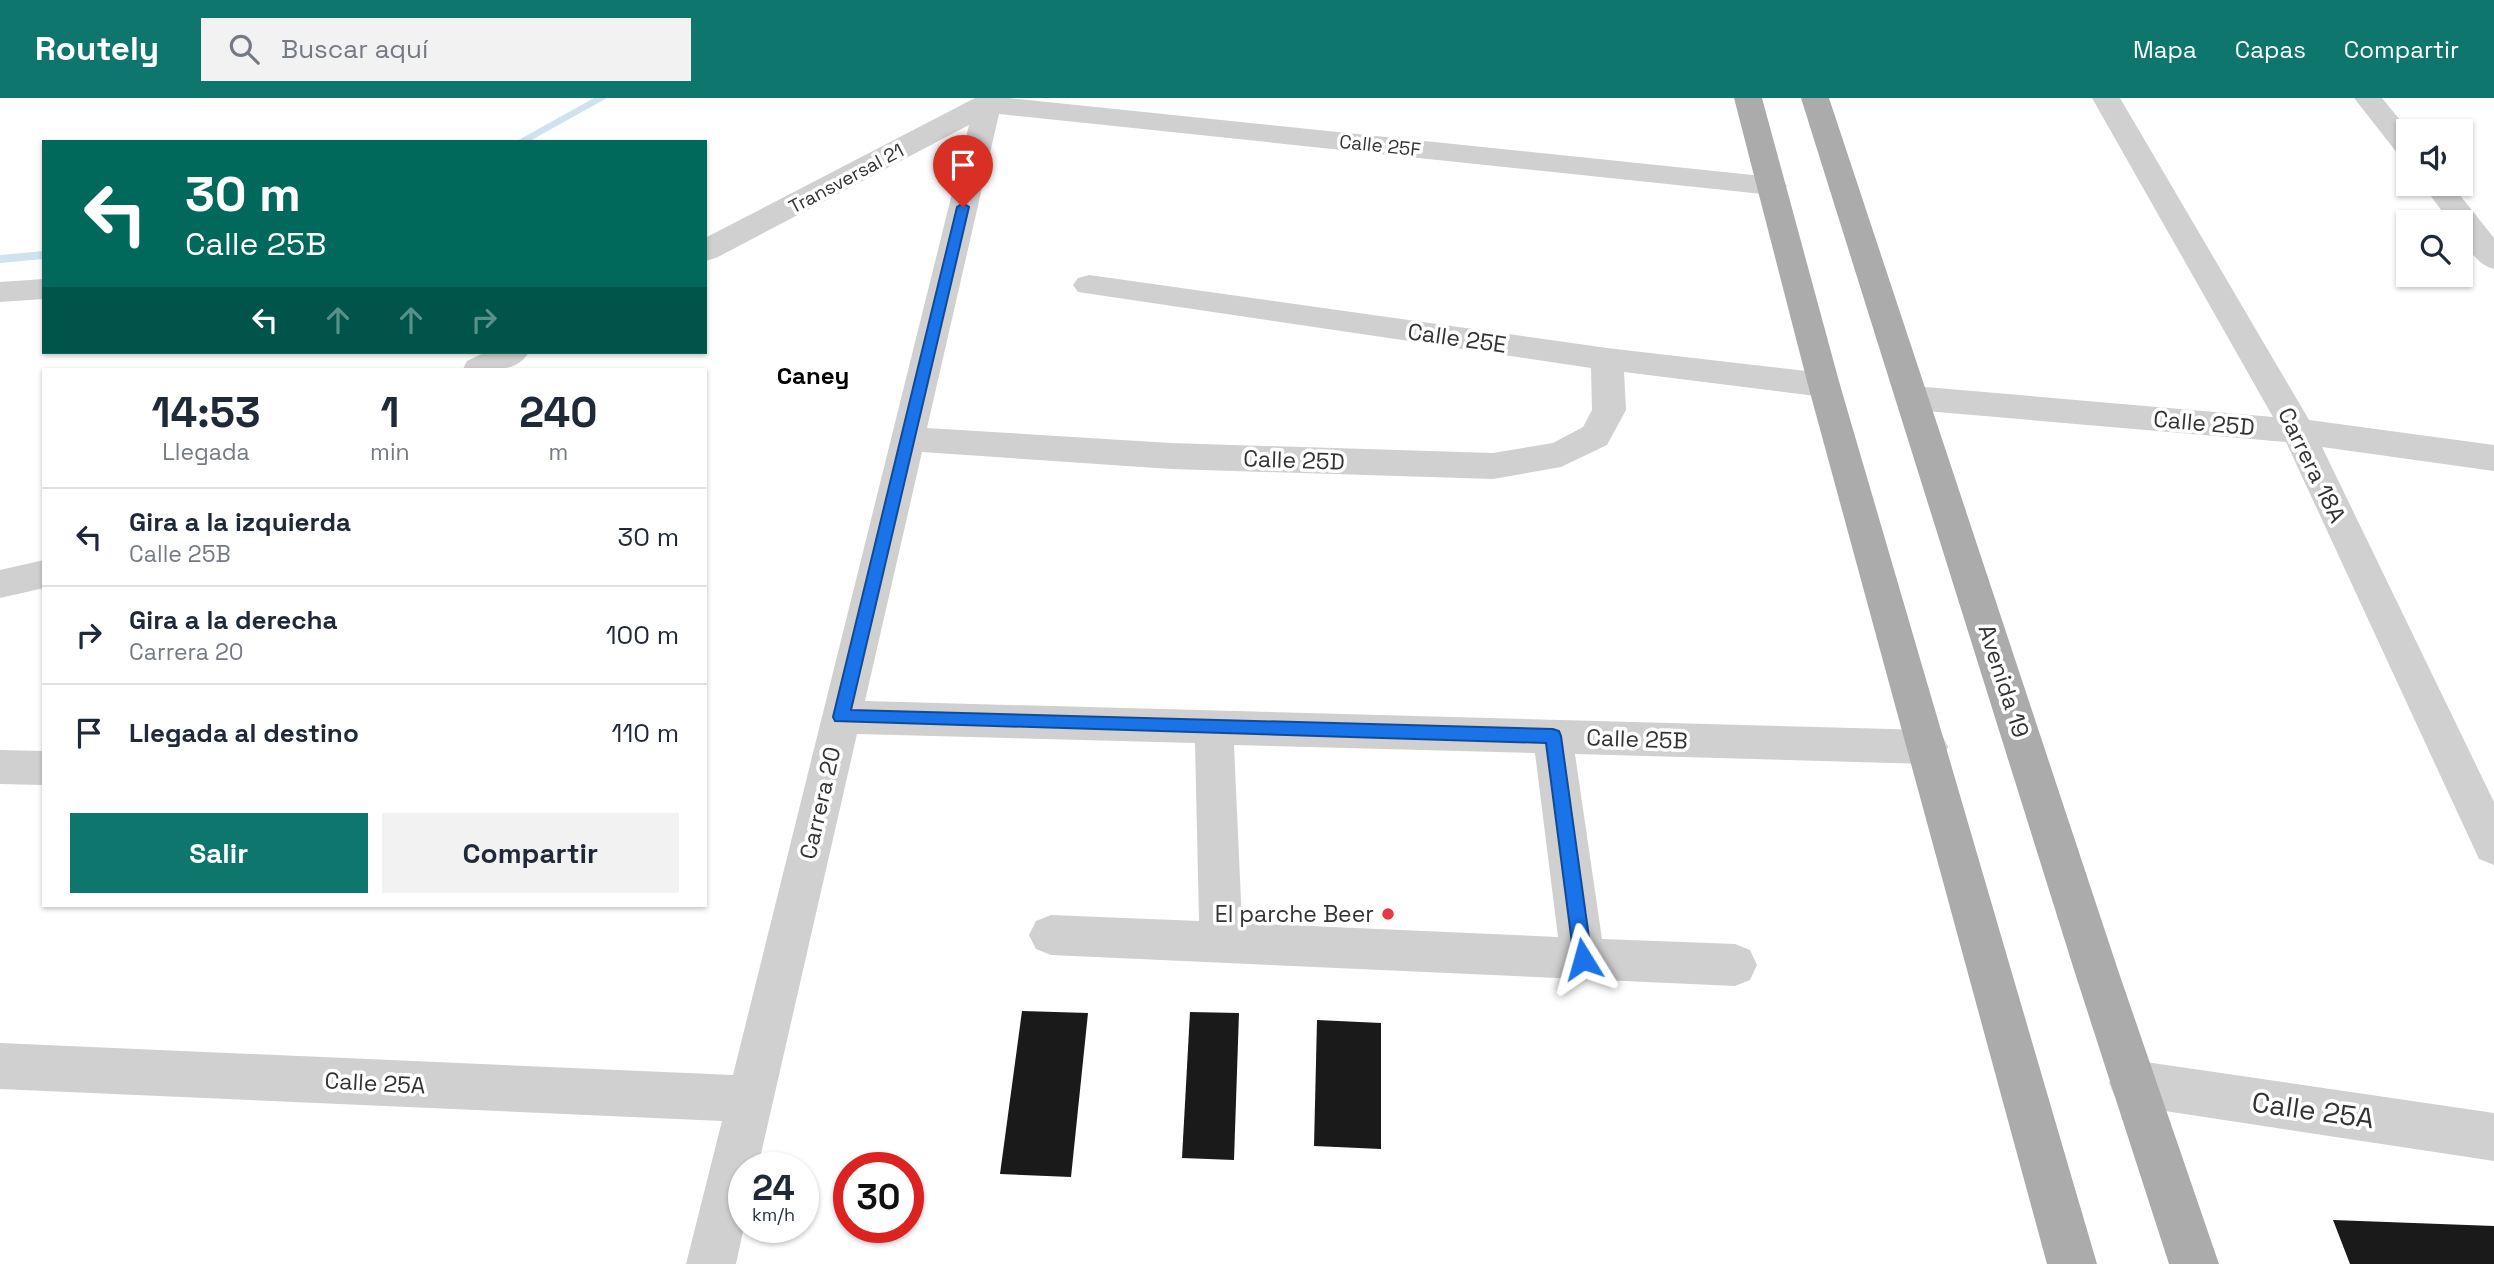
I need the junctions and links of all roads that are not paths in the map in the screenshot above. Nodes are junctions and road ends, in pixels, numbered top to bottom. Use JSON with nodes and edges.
{"nodes":[{"id":1,"x":1748,"y":98,"type":"edge"},
{"id":2,"x":1815,"y":98,"type":"edge"},
{"id":3,"x":2106,"y":98,"type":"edge"},
{"id":4,"x":2368,"y":98,"type":"edge"},
{"id":5,"x":988,"y":101,"type":"edge"},
{"id":6,"x":2396,"y":133,"type":"edge"},
{"id":7,"x":1772,"y":186,"type":"junction"},
{"id":8,"x":2444,"y":196,"type":"edge"},
{"id":9,"x":707,"y":250,"type":"edge"},
{"id":10,"x":2494,"y":259,"type":"edge"},
{"id":11,"x":1089,"y":285,"type":"dead end"},
{"id":12,"x":42,"y":289,"type":"edge"},
{"id":13,"x":0,"y":292,"type":"edge"},
{"id":14,"x":509,"y":354,"type":"edge"},
{"id":15,"x":1607,"y":359,"type":"junction"},
{"id":16,"x":481,"y":368,"type":"edge"},
{"id":17,"x":1825,"y":385,"type":"junction"},
{"id":18,"x":1914,"y":398,"type":"junction"},
{"id":19,"x":2298,"y":431,"type":"junction"},
{"id":20,"x":908,"y":439,"type":"junction"},
{"id":21,"x":2494,"y":458,"type":"edge"},
{"id":22,"x":42,"y":574,"type":"edge"},
{"id":23,"x":0,"y":584,"type":"edge"},
{"id":24,"x":841,"y":717,"type":"junction"},
{"id":25,"x":1214,"y":727,"type":"junction"},
{"id":26,"x":1553,"y":736,"type":"junction"},
{"id":27,"x":1928,"y":747,"type":"junction"},
{"id":28,"x":0,"y":767,"type":"edge"},
{"id":29,"x":42,"y":768,"type":"edge"},
{"id":30,"x":2494,"y":846,"type":"edge"},
{"id":31,"x":1051,"y":935,"type":"dead end"},
{"id":32,"x":1221,"y":943,"type":"junction"},
{"id":33,"x":1583,"y":959,"type":"junction"},
{"id":34,"x":1735,"y":965,"type":"dead end"},
{"id":35,"x":0,"y":1066,"type":"edge"},
{"id":36,"x":2132,"y":1083,"type":"junction"},
{"id":37,"x":750,"y":1100,"type":"junction"},
{"id":38,"x":2494,"y":1137,"type":"edge"},
{"id":39,"x":711,"y":1264,"type":"edge"},
{"id":40,"x":2072,"y":1264,"type":"edge"},
{"id":41,"x":2194,"y":1264,"type":"edge"}],
"edges":[{"from":1,"to":7,"type":"main road"},
{"from":2,"to":18,"type":"main road","name":"Avenida 19"},
{"from":3,"to":19,"type":"street","name":"Carrera 18A"},
{"from":4,"to":6,"type":"street"},
{"from":5,"to":7,"type":"street","name":"Calle 25F"},
{"from":5,"to":9,"type":"street","name":"Transversal 21"},
{"from":5,"to":20,"type":"street","name":"Carrera 20"},
{"from":7,"to":17,"type":"main road"},
{"from":8,"to":10,"type":"street"},
{"from":11,"to":15,"type":"street","name":"Calle 25E"},
{"from":12,"to":13,"type":"street"},
{"from":14,"to":16,"type":"street"},
{"from":15,"to":17,"type":"street","name":"Calle 25E"},
{"from":15,"to":20,"type":"street","name":"Calle 25D"},
{"from":17,"to":27,"type":"main road"},
{"from":18,"to":19,"type":"street","name":"Calle 25D"},
{"from":18,"to":36,"type":"main road","name":"Avenida 19"},
{"from":19,"to":21,"type":"street","name":"Calle 25D"},
{"from":19,"to":30,"type":"street","name":"Carrera 18A"},
{"from":20,"to":24,"type":"street","name":"Carrera 20"},
{"from":22,"to":23,"type":"street"},
{"from":24,"to":25,"type":"street","name":"Calle 25B"},
{"from":24,"to":37,"type":"street","name":"Carrera 20"},
{"from":25,"to":26,"type":"street","name":"Calle 25B"},
{"from":25,"to":32,"type":"street"},
{"from":26,"to":27,"type":"street","name":"Calle 25B"},
{"from":26,"to":33,"type":"street"},
{"from":27,"to":40,"type":"main road"},
{"from":28,"to":29,"type":"street"},
{"from":31,"to":32,"type":"street"},
{"from":32,"to":33,"type":"street"},
{"from":33,"to":34,"type":"street"},
{"from":35,"to":37,"type":"street","name":"Calle 25A"},
{"from":36,"to":38,"type":"street","name":"Calle 25A"},
{"from":36,"to":41,"type":"main road","name":"Avenida 19"},
{"from":37,"to":39,"type":"street","name":"Carrera 20"}]}
